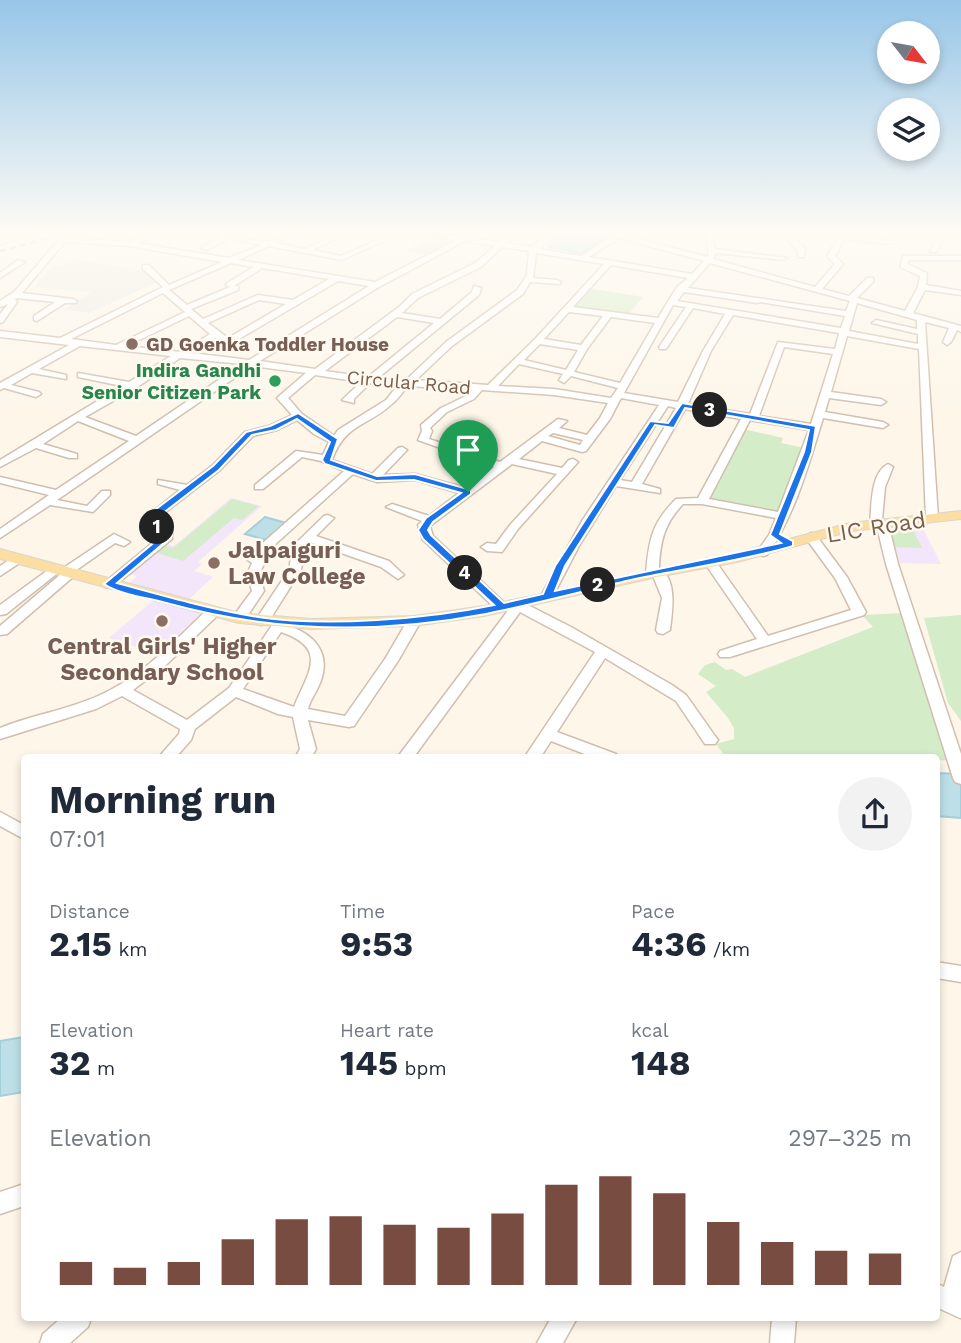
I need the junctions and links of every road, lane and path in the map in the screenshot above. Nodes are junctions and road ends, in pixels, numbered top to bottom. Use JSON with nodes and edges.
{"nodes":[{"id":1,"x":15,"y":296,"type":"edge"},
{"id":2,"x":24,"y":297,"type":"edge"},
{"id":3,"x":151,"y":297,"type":"edge"},
{"id":4,"x":175,"y":297,"type":"edge"},
{"id":5,"x":213,"y":297,"type":"edge"},
{"id":6,"x":304,"y":297,"type":"edge"},
{"id":7,"x":357,"y":297,"type":"edge"},
{"id":8,"x":414,"y":297,"type":"edge"},
{"id":9,"x":471,"y":297,"type":"edge"},
{"id":10,"x":514,"y":297,"type":"edge"},
{"id":11,"x":579,"y":297,"type":"edge"},
{"id":12,"x":675,"y":297,"type":"edge"},
{"id":13,"x":734,"y":297,"type":"edge"},
{"id":14,"x":760,"y":297,"type":"edge"},
{"id":15,"x":845,"y":297,"type":"edge"},
{"id":16,"x":855,"y":297,"type":"edge"},
{"id":17,"x":917,"y":297,"type":"edge"},
{"id":18,"x":853,"y":299,"type":"junction"},
{"id":19,"x":758,"y":300,"type":"junction"},
{"id":20,"x":671,"y":302,"type":"junction"},
{"id":21,"x":293,"y":303,"type":"junction"},
{"id":22,"x":691,"y":305,"type":"junction"},
{"id":23,"x":568,"y":309,"type":"junction"},
{"id":24,"x":190,"y":310,"type":"junction"},
{"id":25,"x":730,"y":312,"type":"junction"},
{"id":26,"x":395,"y":314,"type":"junction"},
{"id":27,"x":609,"y":314,"type":"junction"},
{"id":28,"x":849,"y":314,"type":"junction"},
{"id":29,"x":908,"y":314,"type":"junction"},
{"id":30,"x":748,"y":315,"type":"junction"},
{"id":31,"x":37,"y":318,"type":"dead end"},
{"id":32,"x":921,"y":318,"type":"junction"},
{"id":33,"x":0,"y":320,"type":"edge"},
{"id":34,"x":439,"y":321,"type":"junction"},
{"id":35,"x":659,"y":321,"type":"junction"},
{"id":36,"x":204,"y":322,"type":"junction"},
{"id":37,"x":876,"y":323,"type":"dead end"},
{"id":38,"x":958,"y":328,"type":"edge"},
{"id":39,"x":654,"y":330,"type":"junction"},
{"id":40,"x":843,"y":332,"type":"junction"},
{"id":41,"x":922,"y":332,"type":"junction"},
{"id":42,"x":671,"y":333,"type":"junction"},
{"id":43,"x":0,"y":334,"type":"edge"},
{"id":44,"x":216,"y":334,"type":"junction"},
{"id":45,"x":538,"y":341,"type":"junction"},
{"id":46,"x":59,"y":342,"type":"junction"},
{"id":47,"x":947,"y":342,"type":"dead end"},
{"id":48,"x":77,"y":344,"type":"junction"},
{"id":49,"x":663,"y":347,"type":"dead end"},
{"id":50,"x":923,"y":347,"type":"junction"},
{"id":51,"x":116,"y":348,"type":"junction"},
{"id":52,"x":583,"y":348,"type":"junction"},
{"id":53,"x":837,"y":352,"type":"junction"},
{"id":54,"x":179,"y":356,"type":"junction"},
{"id":55,"x":517,"y":361,"type":"junction"},
{"id":56,"x":250,"y":363,"type":"junction"},
{"id":57,"x":30,"y":370,"type":"junction"},
{"id":58,"x":314,"y":373,"type":"junction"},
{"id":59,"x":569,"y":373,"type":"junction"},
{"id":60,"x":81,"y":375,"type":"dead end"},
{"id":61,"x":63,"y":377,"type":"dead end"},
{"id":62,"x":369,"y":380,"type":"junction"},
{"id":63,"x":406,"y":383,"type":"junction"},
{"id":64,"x":1,"y":386,"type":"edge"},
{"id":65,"x":133,"y":386,"type":"junction"},
{"id":66,"x":483,"y":389,"type":"junction"},
{"id":67,"x":554,"y":392,"type":"junction"},
{"id":68,"x":36,"y":394,"type":"dead end"},
{"id":69,"x":619,"y":394,"type":"junction"},
{"id":70,"x":824,"y":394,"type":"junction"},
{"id":71,"x":351,"y":401,"type":"dead end"},
{"id":72,"x":880,"y":402,"type":"dead end"},
{"id":73,"x":665,"y":403,"type":"junction"},
{"id":74,"x":682,"y":405,"type":"junction"},
{"id":75,"x":818,"y":414,"type":"junction"},
{"id":76,"x":298,"y":416,"type":"junction"},
{"id":77,"x":77,"y":417,"type":"junction"},
{"id":78,"x":750,"y":417,"type":"junction"},
{"id":79,"x":562,"y":421,"type":"dead end"},
{"id":80,"x":653,"y":422,"type":"junction"},
{"id":81,"x":883,"y":425,"type":"dead end"},
{"id":82,"x":671,"y":426,"type":"junction"},
{"id":83,"x":814,"y":428,"type":"junction"},
{"id":84,"x":551,"y":429,"type":"junction"},
{"id":85,"x":540,"y":437,"type":"junction"},
{"id":86,"x":590,"y":439,"type":"junction"},
{"id":87,"x":139,"y":441,"type":"junction"},
{"id":88,"x":335,"y":441,"type":"junction"},
{"id":89,"x":37,"y":444,"type":"junction"},
{"id":90,"x":402,"y":450,"type":"dead end"},
{"id":91,"x":73,"y":456,"type":"dead end"},
{"id":92,"x":327,"y":458,"type":"junction"},
{"id":93,"x":505,"y":463,"type":"junction"},
{"id":94,"x":0,"y":464,"type":"edge"},
{"id":95,"x":888,"y":467,"type":"dead end"},
{"id":96,"x":352,"y":469,"type":"junction"},
{"id":97,"x":374,"y":478,"type":"junction"},
{"id":98,"x":0,"y":480,"type":"edge"},
{"id":99,"x":162,"y":482,"type":"dead end"},
{"id":100,"x":614,"y":482,"type":"junction"},
{"id":101,"x":12,"y":483,"type":"junction"},
{"id":102,"x":258,"y":487,"type":"dead end"},
{"id":103,"x":188,"y":489,"type":"junction"},
{"id":104,"x":0,"y":491,"type":"edge"},
{"id":105,"x":468,"y":492,"type":"junction"},
{"id":106,"x":106,"y":493,"type":"dead end"},
{"id":107,"x":52,"y":498,"type":"junction"},
{"id":108,"x":702,"y":501,"type":"junction"},
{"id":109,"x":391,"y":507,"type":"dead end"},
{"id":110,"x":782,"y":516,"type":"junction"},
{"id":111,"x":961,"y":516,"type":"edge"},
{"id":112,"x":328,"y":518,"type":"dead end"},
{"id":113,"x":932,"y":518,"type":"junction"},
{"id":114,"x":429,"y":520,"type":"junction"},
{"id":115,"x":879,"y":524,"type":"junction"},
{"id":116,"x":0,"y":534,"type":"edge"},
{"id":117,"x":308,"y":537,"type":"junction"},
{"id":118,"x":811,"y":537,"type":"junction"},
{"id":119,"x":782,"y":539,"type":"junction"},
{"id":120,"x":124,"y":542,"type":"dead end"},
{"id":121,"x":487,"y":547,"type":"dead end"},
{"id":122,"x":0,"y":554,"type":"edge"},
{"id":123,"x":17,"y":559,"type":"junction"},
{"id":124,"x":710,"y":562,"type":"junction"},
{"id":125,"x":0,"y":572,"type":"edge"},
{"id":126,"x":64,"y":572,"type":"junction"},
{"id":127,"x":655,"y":572,"type":"junction"},
{"id":128,"x":398,"y":575,"type":"dead end"},
{"id":129,"x":109,"y":584,"type":"junction"},
{"id":130,"x":547,"y":596,"type":"junction"},
{"id":131,"x":509,"y":606,"type":"junction"},
{"id":132,"x":1,"y":611,"type":"edge"},
{"id":133,"x":221,"y":617,"type":"junction"},
{"id":134,"x":414,"y":621,"type":"junction"},
{"id":135,"x":272,"y":623,"type":"junction"},
{"id":136,"x":663,"y":630,"type":"dead end"},
{"id":137,"x":2,"y":631,"type":"dead end"},
{"id":138,"x":765,"y":641,"type":"junction"},
{"id":139,"x":602,"y":652,"type":"junction"},
{"id":140,"x":725,"y":654,"type":"dead end"},
{"id":141,"x":122,"y":690,"type":"junction"},
{"id":142,"x":234,"y":691,"type":"junction"},
{"id":143,"x":300,"y":713,"type":"junction"},
{"id":144,"x":188,"y":727,"type":"junction"},
{"id":145,"x":0,"y":734,"type":"edge"},
{"id":146,"x":548,"y":734,"type":"junction"},
{"id":147,"x":710,"y":740,"type":"dead end"},
{"id":148,"x":170,"y":754,"type":"edge"},
{"id":149,"x":305,"y":754,"type":"edge"},
{"id":150,"x":408,"y":754,"type":"edge"},
{"id":151,"x":536,"y":754,"type":"edge"},
{"id":152,"x":600,"y":754,"type":"edge"},
{"id":153,"x":959,"y":771,"type":"edge"},
{"id":154,"x":0,"y":818,"type":"edge"},
{"id":155,"x":21,"y":831,"type":"edge"},
{"id":156,"x":940,"y":971,"type":"edge"},
{"id":157,"x":961,"y":974,"type":"edge"},
{"id":158,"x":21,"y":1186,"type":"edge"},
{"id":159,"x":0,"y":1193,"type":"edge"},
{"id":160,"x":21,"y":1196,"type":"edge"},
{"id":161,"x":0,"y":1203,"type":"edge"},
{"id":162,"x":961,"y":1264,"type":"edge"},
{"id":163,"x":950,"y":1298,"type":"edge"},
{"id":164,"x":76,"y":1321,"type":"edge"},
{"id":165,"x":563,"y":1321,"type":"edge"},
{"id":166,"x":784,"y":1321,"type":"edge"},
{"id":167,"x":52,"y":1343,"type":"edge"},
{"id":168,"x":549,"y":1343,"type":"edge"},
{"id":169,"x":782,"y":1343,"type":"edge"}],
"edges":[{"from":1,"to":33,"type":"street"},
{"from":2,"to":31,"type":"street"},
{"from":3,"to":46,"type":"street"},
{"from":4,"to":24,"type":"street"},
{"from":5,"to":24,"type":"street"},
{"from":6,"to":21,"type":"street"},
{"from":7,"to":56,"type":"street"},
{"from":8,"to":26,"type":"street"},
{"from":9,"to":34,"type":"street"},
{"from":10,"to":63,"type":"street"},
{"from":11,"to":23,"type":"street"},
{"from":12,"to":20,"type":"street"},
{"from":13,"to":19,"type":"street"},
{"from":14,"to":19,"type":"street"},
{"from":15,"to":18,"type":"street"},
{"from":16,"to":18,"type":"street"},
{"from":17,"to":29,"type":"street"},
{"from":18,"to":28,"type":"street"},
{"from":18,"to":29,"type":"street"},
{"from":19,"to":28,"type":"street"},
{"from":19,"to":30,"type":"street"},
{"from":20,"to":22,"type":"street"},
{"from":20,"to":35,"type":"street"},
{"from":21,"to":36,"type":"street"},
{"from":21,"to":44,"type":"street"},
{"from":22,"to":25,"type":"street"},
{"from":22,"to":42,"type":"street"},
{"from":23,"to":27,"type":"street"},
{"from":23,"to":45,"type":"street"},
{"from":24,"to":36,"type":"street"},
{"from":24,"to":51,"type":"street"},
{"from":25,"to":30,"type":"street"},
{"from":25,"to":74,"type":"street"},
{"from":26,"to":34,"type":"street"},
{"from":26,"to":58,"type":"street"},
{"from":27,"to":35,"type":"street"},
{"from":27,"to":52,"type":"street"},
{"from":28,"to":40,"type":"street"},
{"from":29,"to":32,"type":"street"},
{"from":30,"to":40,"type":"street"},
{"from":32,"to":38,"type":"street"},
{"from":32,"to":41,"type":"street"},
{"from":34,"to":62,"type":"street"},
{"from":35,"to":39,"type":"street"},
{"from":36,"to":44,"type":"street"},
{"from":37,"to":41,"type":"street"},
{"from":38,"to":47,"type":"street"},
{"from":39,"to":42,"type":"street"},
{"from":39,"to":69,"type":"street"},
{"from":40,"to":50,"type":"street"},
{"from":40,"to":53,"type":"street"},
{"from":41,"to":50,"type":"street"},
{"from":42,"to":49,"type":"street"},
{"from":43,"to":46,"type":"street","name":"Circular Road"},
{"from":44,"to":54,"type":"street"},
{"from":45,"to":52,"type":"street"},
{"from":45,"to":55,"type":"street"},
{"from":46,"to":48,"type":"street","name":"Circular Road"},
{"from":48,"to":51,"type":"street","name":"Circular Road"},
{"from":48,"to":57,"type":"street"},
{"from":50,"to":113,"type":"street"},
{"from":51,"to":54,"type":"street","name":"Circular Road"},
{"from":52,"to":59,"type":"street"},
{"from":53,"to":70,"type":"street"},
{"from":53,"to":78,"type":"street"},
{"from":54,"to":56,"type":"street","name":"Circular Road"},
{"from":54,"to":65,"type":"street"},
{"from":55,"to":59,"type":"street"},
{"from":55,"to":66,"type":"street"},
{"from":56,"to":58,"type":"street","name":"Circular Road"},
{"from":56,"to":87,"type":"street"},
{"from":57,"to":61,"type":"street"},
{"from":57,"to":64,"type":"street"},
{"from":58,"to":62,"type":"street","name":"Circular Road"},
{"from":58,"to":76,"type":"street"},
{"from":59,"to":67,"type":"street"},
{"from":59,"to":69,"type":"street"},
{"from":60,"to":65,"type":"street"},
{"from":62,"to":63,"type":"street","name":"Circular Road"},
{"from":62,"to":71,"type":"street"},
{"from":63,"to":66,"type":"street","name":"Circular Road"},
{"from":63,"to":88,"type":"street"},
{"from":64,"to":68,"type":"street"},
{"from":65,"to":77,"type":"street"},
{"from":66,"to":67,"type":"street","name":"Circular Road"},
{"from":66,"to":93,"type":"street"},
{"from":67,"to":69,"type":"street","name":"Circular Road"},
{"from":69,"to":73,"type":"street","name":"Circular Road"},
{"from":69,"to":86,"type":"street"},
{"from":70,"to":72,"type":"street"},
{"from":70,"to":75,"type":"street"},
{"from":73,"to":74,"type":"street","name":"Circular Road"},
{"from":73,"to":80,"type":"street"},
{"from":74,"to":78,"type":"street","name":"Circular Road"},
{"from":74,"to":82,"type":"street"},
{"from":75,"to":81,"type":"street"},
{"from":75,"to":83,"type":"street"},
{"from":76,"to":88,"type":"street"},
{"from":76,"to":103,"type":"street"},
{"from":77,"to":87,"type":"street"},
{"from":77,"to":89,"type":"street"},
{"from":78,"to":83,"type":"street","name":"Circular Road"},
{"from":78,"to":108,"type":"street"},
{"from":79,"to":84,"type":"street"},
{"from":80,"to":82,"type":"street"},
{"from":80,"to":100,"type":"street"},
{"from":82,"to":100,"type":"street"},
{"from":83,"to":110,"type":"street"},
{"from":84,"to":85,"type":"street"},
{"from":84,"to":86,"type":"street"},
{"from":85,"to":86,"type":"street"},
{"from":85,"to":93,"type":"street"},
{"from":87,"to":107,"type":"street"},
{"from":88,"to":92,"type":"street"},
{"from":89,"to":91,"type":"street"},
{"from":89,"to":94,"type":"street"},
{"from":90,"to":97,"type":"street"},
{"from":92,"to":96,"type":"street"},
{"from":92,"to":102,"type":"street"},
{"from":93,"to":105,"type":"street"},
{"from":93,"to":121,"type":"street"},
{"from":95,"to":115,"type":"street"},
{"from":96,"to":97,"type":"street"},
{"from":96,"to":133,"type":"street"},
{"from":97,"to":105,"type":"street"},
{"from":98,"to":101,"type":"street"},
{"from":99,"to":103,"type":"street"},
{"from":100,"to":130,"type":"street"},
{"from":101,"to":104,"type":"street"},
{"from":101,"to":107,"type":"street"},
{"from":103,"to":129,"type":"street"},
{"from":105,"to":114,"type":"street"},
{"from":106,"to":107,"type":"street"},
{"from":107,"to":116,"type":"street"},
{"from":108,"to":110,"type":"street"},
{"from":108,"to":127,"type":"street"},
{"from":109,"to":114,"type":"street"},
{"from":110,"to":119,"type":"street"},
{"from":111,"to":113,"type":"main road","name":"LIC Road"},
{"from":112,"to":117,"type":"street"},
{"from":113,"to":115,"type":"main road","name":"LIC Road"},
{"from":114,"to":131,"type":"street"},
{"from":115,"to":118,"type":"main road","name":"LIC Road"},
{"from":115,"to":153,"type":"street"},
{"from":117,"to":128,"type":"street"},
{"from":117,"to":135,"type":"street"},
{"from":118,"to":119,"type":"main road","name":"LIC Road"},
{"from":118,"to":138,"type":"street"},
{"from":119,"to":124,"type":"main road","name":"LIC Road"},
{"from":120,"to":126,"type":"street"},
{"from":122,"to":123,"type":"main road","name":"LIC Road"},
{"from":123,"to":125,"type":"street"},
{"from":123,"to":126,"type":"main road","name":"LIC Road"},
{"from":124,"to":127,"type":"main road","name":"LIC Road"},
{"from":124,"to":138,"type":"street"},
{"from":126,"to":129,"type":"main road","name":"LIC Road"},
{"from":126,"to":132,"type":"street"},
{"from":126,"to":137,"type":"street"},
{"from":127,"to":130,"type":"main road","name":"LIC Road"},
{"from":127,"to":136,"type":"street"},
{"from":129,"to":133,"type":"main road","name":"LIC Road"},
{"from":130,"to":131,"type":"main road","name":"LIC Road"},
{"from":131,"to":134,"type":"main road","name":"LIC Road"},
{"from":131,"to":139,"type":"street"},
{"from":131,"to":150,"type":"street"},
{"from":133,"to":135,"type":"main road","name":"LIC Road"},
{"from":133,"to":141,"type":"street"},
{"from":134,"to":135,"type":"main road","name":"LIC Road"},
{"from":134,"to":143,"type":"street"},
{"from":135,"to":142,"type":"street"},
{"from":135,"to":143,"type":"street"},
{"from":138,"to":140,"type":"street"},
{"from":139,"to":146,"type":"street"},
{"from":139,"to":147,"type":"street"},
{"from":141,"to":144,"type":"street"},
{"from":141,"to":145,"type":"street"},
{"from":142,"to":143,"type":"street"},
{"from":142,"to":144,"type":"street"},
{"from":143,"to":149,"type":"street"},
{"from":144,"to":148,"type":"street"},
{"from":146,"to":151,"type":"street"},
{"from":146,"to":152,"type":"street"},
{"from":154,"to":155,"type":"street"},
{"from":156,"to":157,"type":"street"},
{"from":158,"to":159,"type":"street"},
{"from":160,"to":161,"type":"street"},
{"from":162,"to":163,"type":"street"},
{"from":164,"to":167,"type":"street"},
{"from":165,"to":168,"type":"street"},
{"from":166,"to":169,"type":"street"}]}
